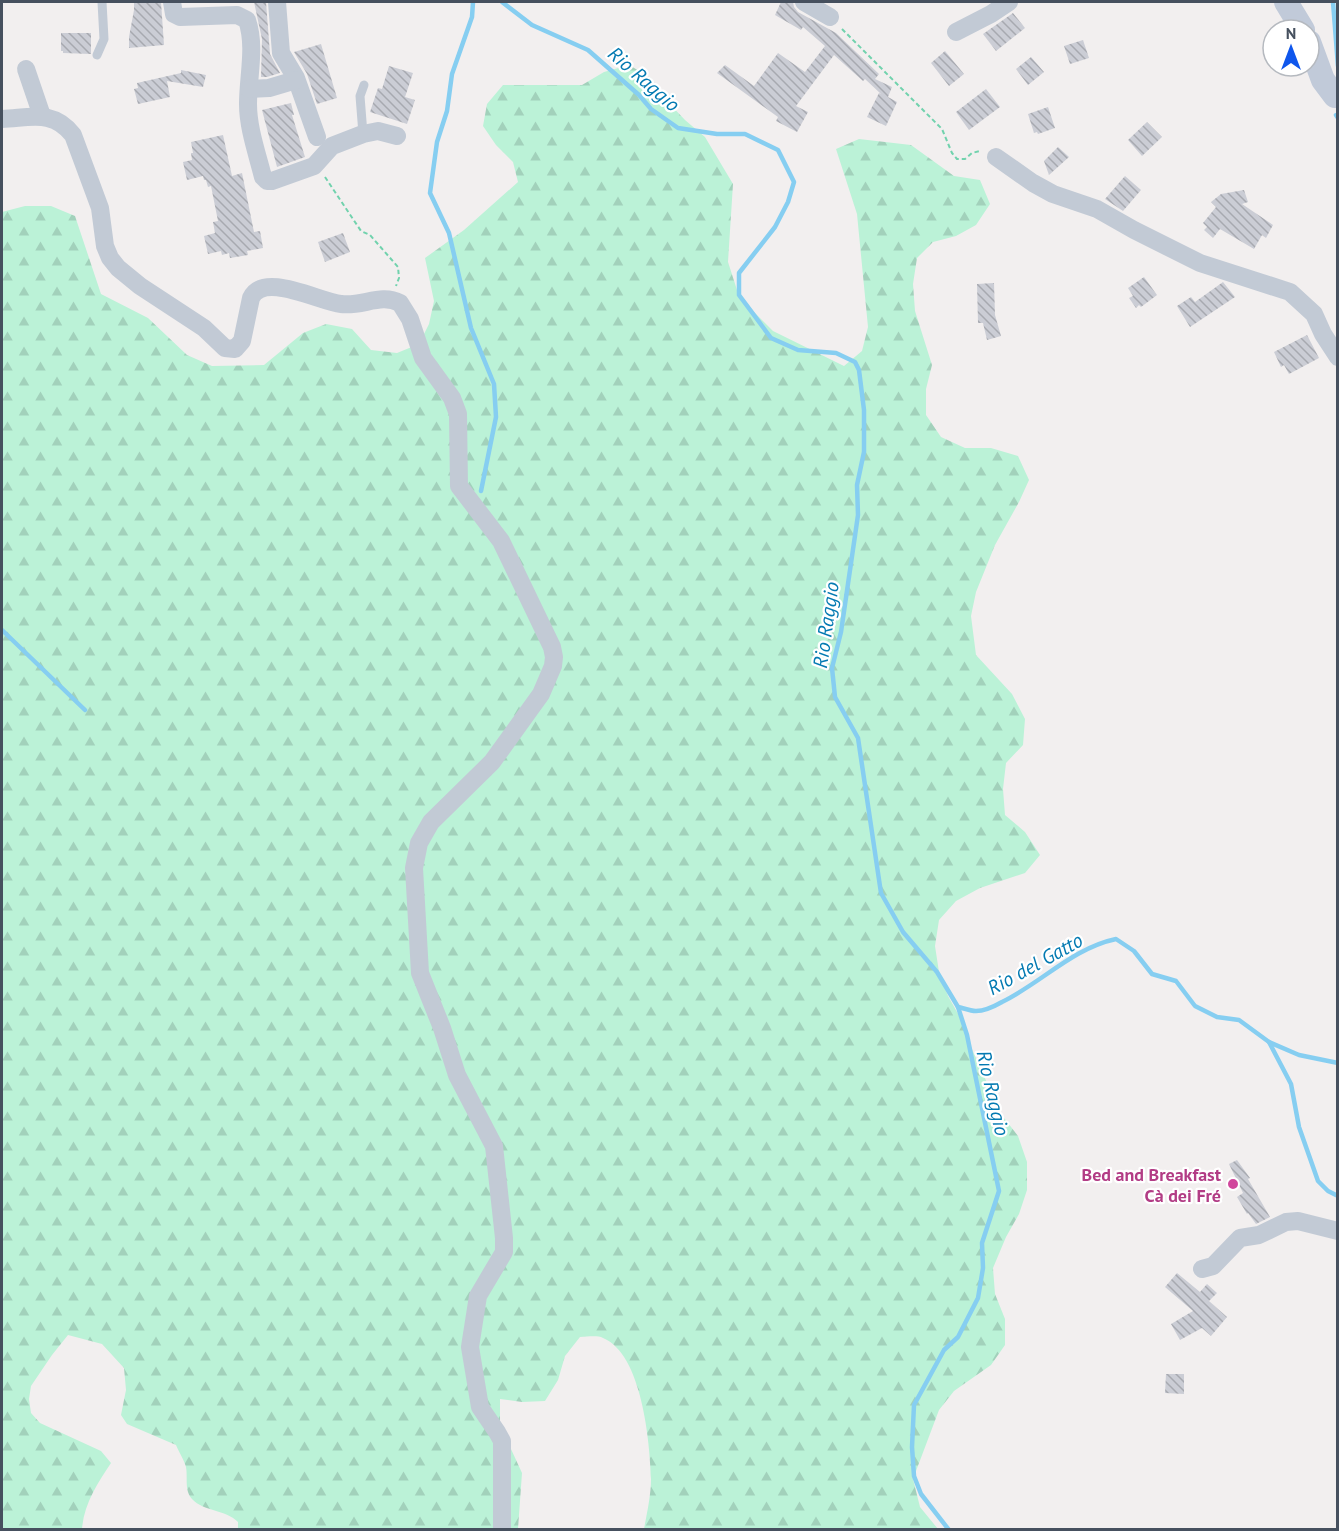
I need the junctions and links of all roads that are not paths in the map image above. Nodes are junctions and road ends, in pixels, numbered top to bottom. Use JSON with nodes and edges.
{"nodes":[{"id":1,"x":102,"y":2,"type":"edge"},
{"id":2,"x":172,"y":2,"type":"edge"},
{"id":3,"x":277,"y":2,"type":"edge"},
{"id":4,"x":804,"y":2,"type":"edge"},
{"id":5,"x":1009,"y":2,"type":"edge"},
{"id":6,"x":1286,"y":2,"type":"edge"},
{"id":7,"x":830,"y":16,"type":"road end"},
{"id":8,"x":1296,"y":18,"type":"edge"},
{"id":9,"x":956,"y":32,"type":"dead end"},
{"id":10,"x":97,"y":55,"type":"dead end"},
{"id":11,"x":26,"y":69,"type":"dead end"},
{"id":12,"x":1321,"y":75,"type":"edge"},
{"id":13,"x":296,"y":80,"type":"junction"},
{"id":14,"x":364,"y":85,"type":"dead end"},
{"id":15,"x":249,"y":89,"type":"junction"},
{"id":16,"x":1338,"y":96,"type":"edge"},
{"id":17,"x":42,"y":116,"type":"junction"},
{"id":18,"x":2,"y":119,"type":"edge"},
{"id":19,"x":363,"y":134,"type":"junction"},
{"id":20,"x":397,"y":136,"type":"dead end"},
{"id":21,"x":317,"y":137,"type":"dead end"},
{"id":22,"x":996,"y":157,"type":"road end"},
{"id":23,"x":1338,"y":357,"type":"edge"},
{"id":24,"x":1338,"y":1231,"type":"edge"},
{"id":25,"x":1202,"y":1269,"type":"dead end"},
{"id":26,"x":502,"y":1530,"type":"edge"}],
"edges":[{"from":1,"to":10,"type":"lane"},
{"from":2,"to":15,"type":"street"},
{"from":3,"to":13,"type":"street"},
{"from":4,"to":7,"type":"street"},
{"from":5,"to":9,"type":"street"},
{"from":6,"to":8,"type":"street"},
{"from":11,"to":17,"type":"street"},
{"from":12,"to":16,"type":"street"},
{"from":13,"to":15,"type":"street"},
{"from":13,"to":21,"type":"street"},
{"from":14,"to":19,"type":"lane"},
{"from":15,"to":19,"type":"street"},
{"from":17,"to":18,"type":"street"},
{"from":17,"to":26,"type":"street"},
{"from":19,"to":20,"type":"street"},
{"from":22,"to":23,"type":"street"},
{"from":24,"to":25,"type":"street"}]}
